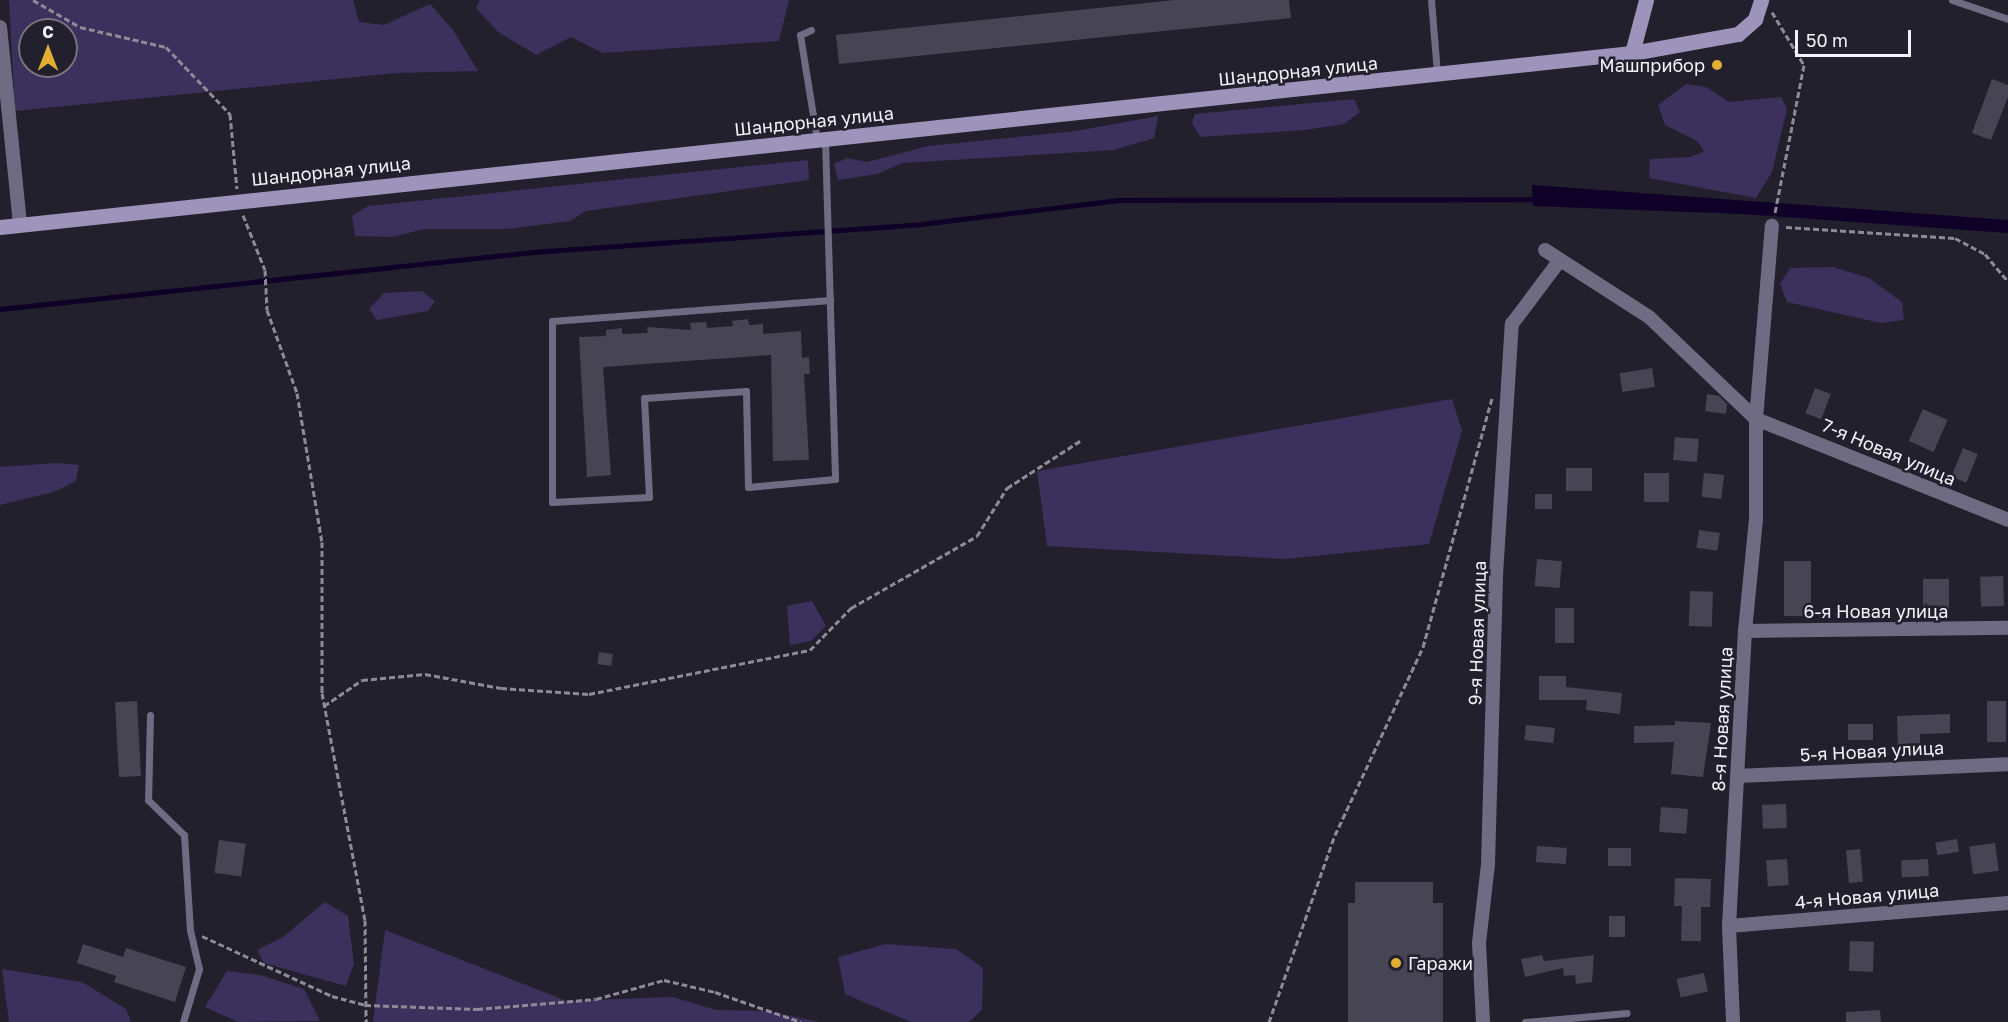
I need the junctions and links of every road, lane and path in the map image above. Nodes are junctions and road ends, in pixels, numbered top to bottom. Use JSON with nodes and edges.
{"nodes":[{"id":1,"x":33,"y":0,"type":"edge"},
{"id":2,"x":1431,"y":0,"type":"edge"},
{"id":3,"x":1646,"y":0,"type":"edge"},
{"id":4,"x":1952,"y":0,"type":"edge"},
{"id":5,"x":1766,"y":5,"type":"edge"},
{"id":6,"x":2008,"y":19,"type":"edge"},
{"id":7,"x":0,"y":27,"type":"edge"},
{"id":8,"x":811,"y":30,"type":"dead end"},
{"id":9,"x":1632,"y":54,"type":"junction"},
{"id":10,"x":1437,"y":76,"type":"junction"},
{"id":11,"x":821,"y":140,"type":"junction"},
{"id":12,"x":238,"y":200,"type":"junction"},
{"id":13,"x":20,"y":225,"type":"junction"},
{"id":14,"x":1772,"y":226,"type":"junction"},
{"id":15,"x":0,"y":227,"type":"edge"},
{"id":16,"x":1545,"y":250,"type":"dead end"},
{"id":17,"x":1560,"y":260,"type":"junction"},
{"id":18,"x":2008,"y":280,"type":"edge"},
{"id":19,"x":830,"y":300,"type":"junction"},
{"id":20,"x":1493,"y":393,"type":"dead end"},
{"id":21,"x":1756,"y":419,"type":"junction"},
{"id":22,"x":1080,"y":441,"type":"dead end"},
{"id":23,"x":2008,"y":520,"type":"edge"},
{"id":24,"x":2008,"y":628,"type":"edge"},
{"id":25,"x":1745,"y":631,"type":"junction"},
{"id":26,"x":324,"y":706,"type":"junction"},
{"id":27,"x":150,"y":715,"type":"dead end"},
{"id":28,"x":2008,"y":764,"type":"edge"},
{"id":29,"x":1737,"y":776,"type":"junction"},
{"id":30,"x":2008,"y":903,"type":"edge"},
{"id":31,"x":1729,"y":926,"type":"junction"},
{"id":32,"x":190,"y":930,"type":"junction"},
{"id":33,"x":365,"y":1005,"type":"junction"},
{"id":34,"x":1627,"y":1013,"type":"dead end"},
{"id":35,"x":183,"y":1022,"type":"edge"},
{"id":36,"x":366,"y":1022,"type":"edge"},
{"id":37,"x":801,"y":1022,"type":"edge"},
{"id":38,"x":1269,"y":1022,"type":"edge"},
{"id":39,"x":1483,"y":1022,"type":"edge"},
{"id":40,"x":1526,"y":1022,"type":"edge"},
{"id":41,"x":1732,"y":1022,"type":"edge"}],
"edges":[{"from":1,"to":12,"type":"path"},
{"from":2,"to":10,"type":"lane"},
{"from":3,"to":9,"type":"street"},
{"from":4,"to":6,"type":"lane"},
{"from":5,"to":9,"type":"street","name":"Шандорная улица"},
{"from":5,"to":14,"type":"path"},
{"from":7,"to":13,"type":"street"},
{"from":8,"to":11,"type":"lane"},
{"from":9,"to":10,"type":"street","name":"Шандорная улица"},
{"from":10,"to":11,"type":"street","name":"Шандорная улица"},
{"from":11,"to":12,"type":"street","name":"Шандорная улица"},
{"from":11,"to":19,"type":"lane"},
{"from":12,"to":13,"type":"street","name":"Шандорная улица"},
{"from":12,"to":26,"type":"path"},
{"from":13,"to":15,"type":"street","name":"Шандорная улица"},
{"from":14,"to":18,"type":"path"},
{"from":14,"to":21,"type":"street","name":"8-я Новая улица"},
{"from":16,"to":17,"type":"street"},
{"from":17,"to":21,"type":"street"},
{"from":17,"to":39,"type":"street","name":"9-я Новая улица"},
{"from":19,"to":19,"type":"lane"},
{"from":20,"to":38,"type":"path"},
{"from":21,"to":23,"type":"street","name":"7-я Новая улица"},
{"from":21,"to":25,"type":"street","name":"8-я Новая улица"},
{"from":22,"to":26,"type":"path"},
{"from":24,"to":25,"type":"street","name":"6-я Новая улица"},
{"from":25,"to":29,"type":"street","name":"8-я Новая улица"},
{"from":26,"to":33,"type":"path"},
{"from":27,"to":32,"type":"lane"},
{"from":28,"to":29,"type":"street","name":"5-я Новая улица"},
{"from":29,"to":31,"type":"street","name":"8-я Новая улица"},
{"from":30,"to":31,"type":"street","name":"4-я Новая улица"},
{"from":31,"to":41,"type":"street","name":"8-я Новая улица"},
{"from":32,"to":33,"type":"path"},
{"from":32,"to":35,"type":"lane"},
{"from":33,"to":36,"type":"path"},
{"from":33,"to":37,"type":"path"},
{"from":34,"to":40,"type":"lane"}]}
